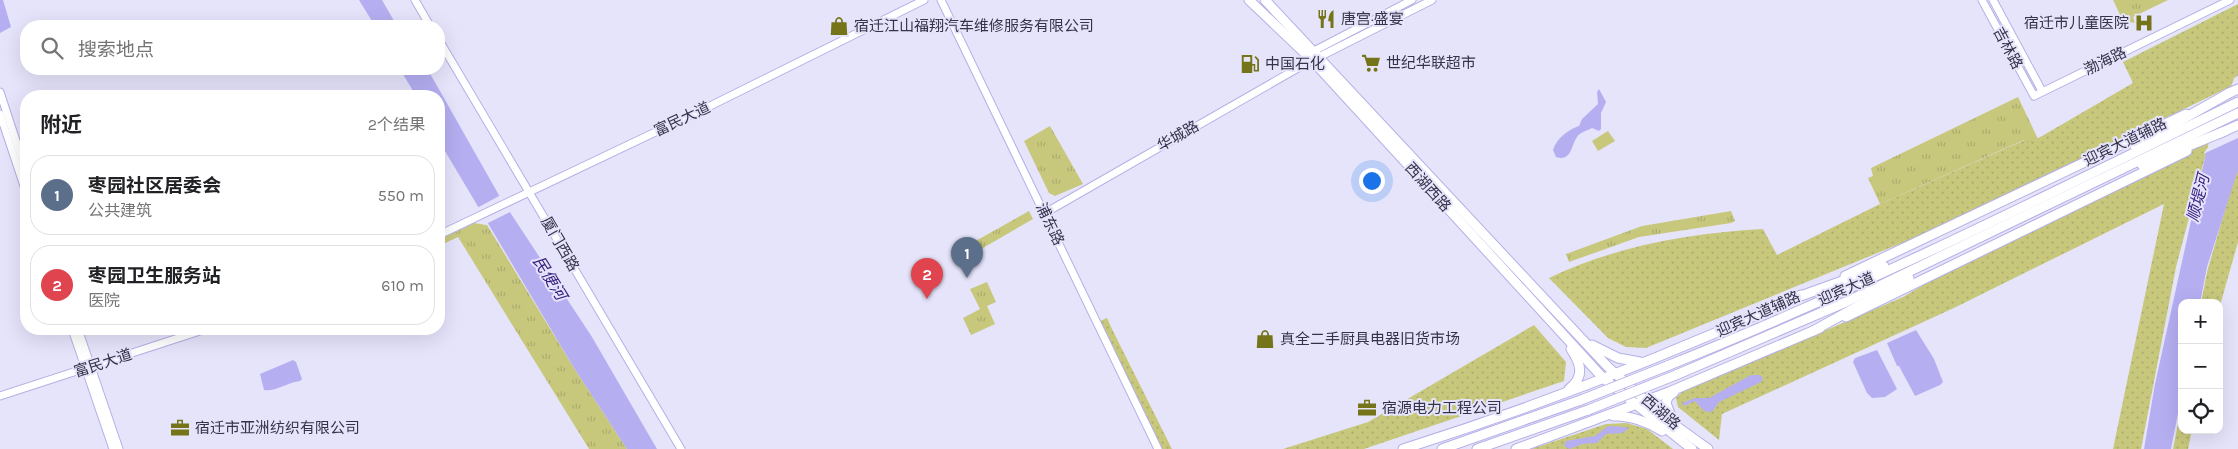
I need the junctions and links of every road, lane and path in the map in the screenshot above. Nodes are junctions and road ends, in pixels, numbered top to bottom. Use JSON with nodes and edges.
{"nodes":[{"id":1,"x":415,"y":0,"type":"edge"},
{"id":2,"x":924,"y":0,"type":"edge"},
{"id":3,"x":940,"y":0,"type":"edge"},
{"id":4,"x":1249,"y":0,"type":"edge"},
{"id":5,"x":1266,"y":0,"type":"edge"},
{"id":6,"x":1412,"y":0,"type":"edge"},
{"id":7,"x":1432,"y":0,"type":"edge"},
{"id":8,"x":1982,"y":0,"type":"edge"},
{"id":9,"x":1993,"y":0,"type":"edge"},
{"id":10,"x":2230,"y":0,"type":"edge"},
{"id":11,"x":427,"y":20,"type":"edge"},
{"id":12,"x":445,"y":50,"type":"edge"},
{"id":13,"x":1313,"y":57,"type":"junction"},
{"id":14,"x":2042,"y":91,"type":"junction"},
{"id":15,"x":0,"y":92,"type":"edge"},
{"id":16,"x":2230,"y":93,"type":"edge"},
{"id":17,"x":2034,"y":96,"type":"joint"},
{"id":18,"x":2238,"y":102,"type":"edge"},
{"id":19,"x":2238,"y":112,"type":"edge"},
{"id":20,"x":0,"y":114,"type":"edge"},
{"id":21,"x":2238,"y":125,"type":"edge"},
{"id":22,"x":2205,"y":140,"type":"junction"},
{"id":23,"x":20,"y":153,"type":"edge"},
{"id":24,"x":20,"y":174,"type":"edge"},
{"id":25,"x":2086,"y":186,"type":"junction"},
{"id":26,"x":529,"y":191,"type":"junction"},
{"id":27,"x":2015,"y":209,"type":"junction"},
{"id":28,"x":1045,"y":213,"type":"junction"},
{"id":29,"x":2004,"y":215,"type":"junction"},
{"id":30,"x":445,"y":232,"type":"edge"},
{"id":31,"x":1992,"y":232,"type":"junction"},
{"id":32,"x":1524,"y":292,"type":"junction"},
{"id":33,"x":1795,"y":298,"type":"junction"},
{"id":34,"x":1550,"y":302,"type":"junction"},
{"id":35,"x":1813,"y":331,"type":"junction"},
{"id":36,"x":74,"y":335,"type":"edge"},
{"id":37,"x":80,"y":335,"type":"edge"},
{"id":38,"x":188,"y":335,"type":"edge"},
{"id":39,"x":1670,"y":352,"type":"junction"},
{"id":40,"x":88,"y":368,"type":"junction"},
{"id":41,"x":1615,"y":374,"type":"junction"},
{"id":42,"x":1603,"y":378,"type":"junction"},
{"id":43,"x":1697,"y":381,"type":"junction"},
{"id":44,"x":1564,"y":393,"type":"junction"},
{"id":45,"x":0,"y":396,"type":"edge"},
{"id":46,"x":1646,"y":400,"type":"junction"},
{"id":47,"x":1636,"y":404,"type":"junction"},
{"id":48,"x":1591,"y":422,"type":"junction"},
{"id":49,"x":113,"y":449,"type":"edge"},
{"id":50,"x":119,"y":449,"type":"edge"},
{"id":51,"x":680,"y":449,"type":"edge"},
{"id":52,"x":1158,"y":449,"type":"edge"},
{"id":53,"x":1405,"y":449,"type":"edge"},
{"id":54,"x":1442,"y":449,"type":"edge"},
{"id":55,"x":1477,"y":449,"type":"edge"},
{"id":56,"x":1516,"y":449,"type":"edge"},
{"id":57,"x":1690,"y":449,"type":"edge"},
{"id":58,"x":1709,"y":449,"type":"edge"}],
"edges":[{"from":1,"to":11,"type":"street"},
{"from":2,"to":26,"type":"street","name":"富民大道"},
{"from":3,"to":28,"type":"street","name":"浦东路"},
{"from":4,"to":13,"type":"main road","name":"西湖西路"},
{"from":5,"to":13,"type":"main road","name":"西湖西路"},
{"from":6,"to":13,"type":"street"},
{"from":7,"to":13,"type":"street"},
{"from":8,"to":17,"type":"street","name":"吉林路"},
{"from":9,"to":14,"type":"street","name":"吉林路"},
{"from":10,"to":14,"type":"street","name":"渤海路"},
{"from":12,"to":26,"type":"street","name":"厦门西路"},
{"from":13,"to":28,"type":"street","name":"华城路"},
{"from":13,"to":32,"type":"main road","name":"西湖西路"},
{"from":13,"to":34,"type":"main road","name":"西湖西路"},
{"from":14,"to":17,"type":"street","name":"渤海路"},
{"from":15,"to":23,"type":"street"},
{"from":16,"to":27,"type":"main road"},
{"from":16,"to":33,"type":"main road","name":"迎宾大道辅路"},
{"from":18,"to":27,"type":"main road","name":"迎宾大道"},
{"from":19,"to":25,"type":"main road","name":"迎宾大道"},
{"from":20,"to":24,"type":"street"},
{"from":21,"to":22,"type":"main road"},
{"from":22,"to":25,"type":"main road"},
{"from":22,"to":35,"type":"main road"},
{"from":25,"to":31,"type":"main road","name":"迎宾大道"},
{"from":26,"to":30,"type":"street","name":"富民大道"},
{"from":26,"to":51,"type":"street","name":"厦门西路"},
{"from":27,"to":29,"type":"main road","name":"迎宾大道"},
{"from":28,"to":52,"type":"street","name":"浦东路"},
{"from":29,"to":33,"type":"main road"},
{"from":29,"to":54,"type":"main road","name":"迎宾大道","bridge":true},
{"from":31,"to":35,"type":"main road"},
{"from":31,"to":55,"type":"main road","name":"迎宾大道","bridge":true},
{"from":32,"to":42,"type":"main road","name":"西湖西路"},
{"from":32,"to":44,"type":"main road"},
{"from":33,"to":39,"type":"main road","name":"迎宾大道辅路"},
{"from":34,"to":39,"type":"main road"},
{"from":34,"to":41,"type":"main road","name":"西湖西路"},
{"from":35,"to":43,"type":"main road"},
{"from":36,"to":40,"type":"street"},
{"from":37,"to":40,"type":"street"},
{"from":38,"to":40,"type":"street","name":"富民大道"},
{"from":39,"to":41,"type":"main road","name":"迎宾大道辅路"},
{"from":40,"to":45,"type":"street","name":"富民大道"},
{"from":40,"to":49,"type":"street"},
{"from":40,"to":50,"type":"street"},
{"from":41,"to":42,"type":"main road","name":"迎宾大道辅路"},
{"from":41,"to":46,"type":"main road","name":"西湖路"},
{"from":42,"to":44,"type":"main road","name":"迎宾大道辅路"},
{"from":42,"to":47,"type":"main road","name":"西湖路"},
{"from":43,"to":46,"type":"main road"},
{"from":43,"to":58,"type":"main road"},
{"from":44,"to":53,"type":"main road","name":"迎宾大道辅路"},
{"from":46,"to":47,"type":"main road"},
{"from":46,"to":58,"type":"main road","name":"西湖路"},
{"from":47,"to":48,"type":"main road"},
{"from":47,"to":57,"type":"main road","name":"西湖路"},
{"from":48,"to":56,"type":"main road"},
{"from":48,"to":57,"type":"main road"}]}
